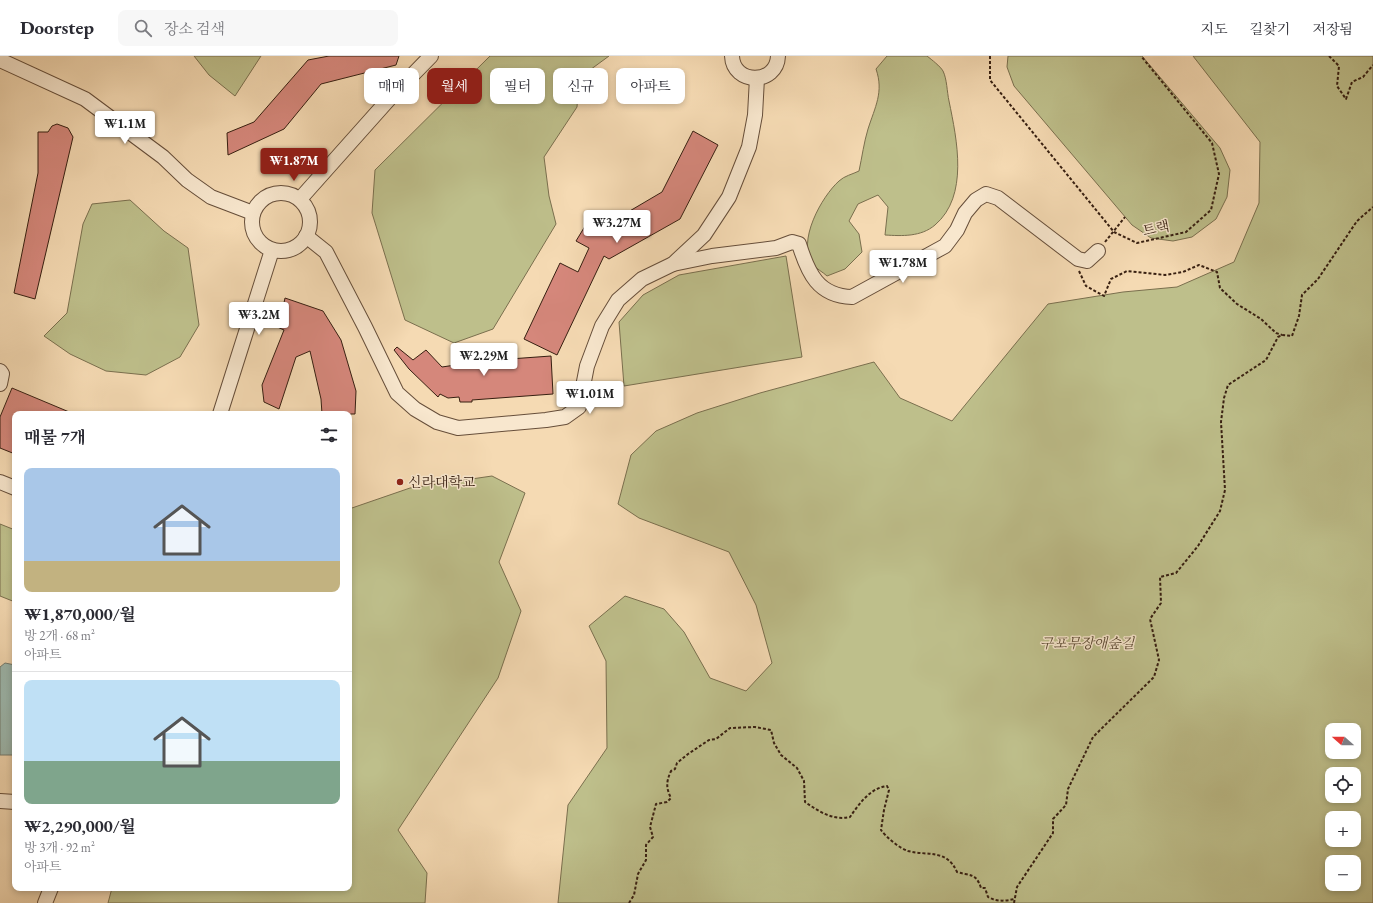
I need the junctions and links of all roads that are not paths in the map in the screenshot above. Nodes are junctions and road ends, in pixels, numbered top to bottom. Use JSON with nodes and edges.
{"nodes":[{"id":1,"x":432,"y":56,"type":"edge"},
{"id":2,"x":732,"y":56,"type":"edge"},
{"id":3,"x":778,"y":56,"type":"edge"},
{"id":4,"x":0,"y":60,"type":"edge"},
{"id":5,"x":757,"y":78,"type":"junction"},
{"id":6,"x":300,"y":199,"type":"junction"},
{"id":7,"x":253,"y":213,"type":"junction"},
{"id":8,"x":306,"y":236,"type":"junction"},
{"id":9,"x":272,"y":250,"type":"junction"},
{"id":10,"x":1098,"y":251,"type":"road end"},
{"id":11,"x":673,"y":264,"type":"junction"},
{"id":12,"x":0,"y":371,"type":"edge"},
{"id":13,"x":0,"y":384,"type":"edge"},
{"id":14,"x":221,"y":411,"type":"edge"},
{"id":15,"x":0,"y":482,"type":"edge"},
{"id":16,"x":12,"y":487,"type":"edge"},
{"id":17,"x":0,"y":801,"type":"edge"},
{"id":18,"x":12,"y":802,"type":"edge"},
{"id":19,"x":50,"y":891,"type":"edge"},
{"id":20,"x":44,"y":903,"type":"edge"}],
"edges":[{"from":1,"to":6,"type":"street"},
{"from":2,"to":5,"type":"street"},
{"from":3,"to":5,"type":"street"},
{"from":4,"to":7,"type":"street"},
{"from":5,"to":11,"type":"street"},
{"from":6,"to":7,"type":"street"},
{"from":6,"to":8,"type":"street"},
{"from":7,"to":9,"type":"street"},
{"from":8,"to":9,"type":"street"},
{"from":8,"to":11,"type":"street"},
{"from":9,"to":14,"type":"street"},
{"from":10,"to":11,"type":"street"},
{"from":12,"to":13,"type":"street"},
{"from":15,"to":16,"type":"street"},
{"from":17,"to":18,"type":"street"},
{"from":19,"to":20,"type":"street"}]}
